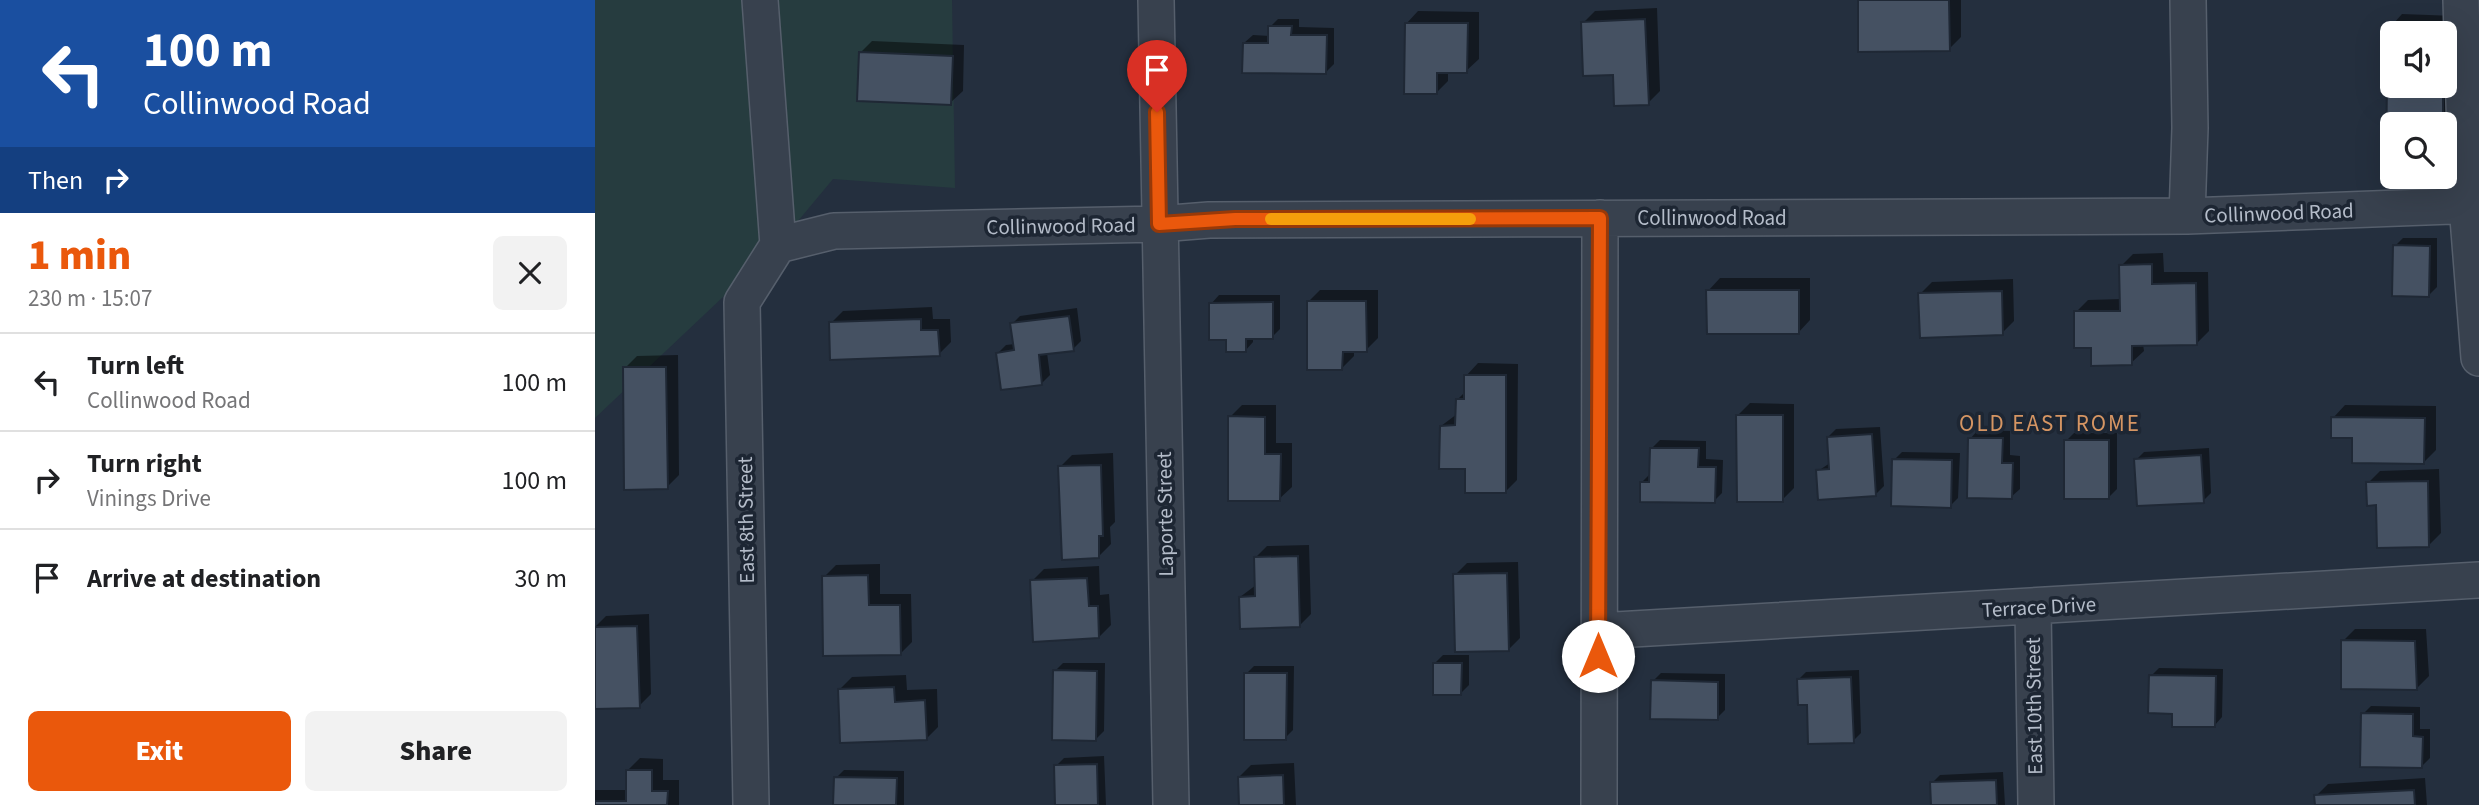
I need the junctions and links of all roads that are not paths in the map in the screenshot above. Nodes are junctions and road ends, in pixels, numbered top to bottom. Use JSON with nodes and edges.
{"nodes":[{"id":1,"x":760,"y":0,"type":"edge"},
{"id":2,"x":1156,"y":0,"type":"edge"},
{"id":3,"x":2188,"y":0,"type":"edge"},
{"id":4,"x":2461,"y":0,"type":"edge"},
{"id":5,"x":2473,"y":205,"type":"edge"},
{"id":6,"x":2187,"y":216,"type":"junction"},
{"id":7,"x":1600,"y":218,"type":"junction"},
{"id":8,"x":1159,"y":224,"type":"junction"},
{"id":9,"x":778,"y":245,"type":"junction"},
{"id":10,"x":2479,"y":358,"type":"edge"},
{"id":11,"x":2479,"y":580,"type":"edge"},
{"id":12,"x":2033,"y":608,"type":"junction"},
{"id":13,"x":1598,"y":631,"type":"junction"},
{"id":14,"x":751,"y":805,"type":"edge"},
{"id":15,"x":1171,"y":805,"type":"edge"},
{"id":16,"x":1599,"y":805,"type":"edge"},
{"id":17,"x":2036,"y":805,"type":"edge"}],
"edges":[{"from":1,"to":9,"type":"street"},
{"from":2,"to":8,"type":"street","name":"Laporte Street"},
{"from":3,"to":6,"type":"street"},
{"from":4,"to":5,"type":"street"},
{"from":5,"to":6,"type":"street","name":"Collinwood Road"},
{"from":5,"to":10,"type":"street"},
{"from":6,"to":7,"type":"street","name":"Collinwood Road"},
{"from":7,"to":8,"type":"street","name":"Collinwood Road"},
{"from":7,"to":13,"type":"street"},
{"from":8,"to":9,"type":"street","name":"Collinwood Road"},
{"from":8,"to":15,"type":"street","name":"Laporte Street"},
{"from":9,"to":14,"type":"street","name":"East 8th Street"},
{"from":11,"to":12,"type":"street","name":"Terrace Drive"},
{"from":12,"to":13,"type":"street","name":"Terrace Drive"},
{"from":12,"to":17,"type":"street","name":"East 10th Street"},
{"from":13,"to":16,"type":"street"}]}
